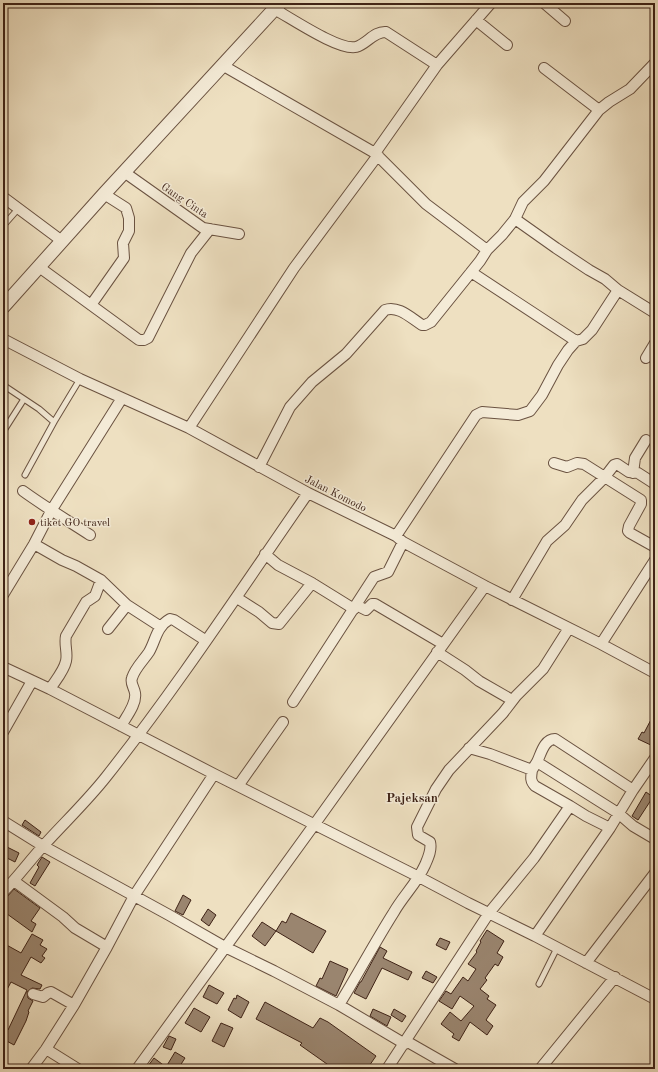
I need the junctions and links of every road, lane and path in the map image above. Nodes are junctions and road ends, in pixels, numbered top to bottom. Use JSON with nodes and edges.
{"nodes":[{"id":1,"x":491,"y":3,"type":"edge"},
{"id":2,"x":544,"y":3,"type":"edge"},
{"id":3,"x":277,"y":6,"type":"edge"},
{"id":4,"x":476,"y":20,"type":"junction"},
{"id":5,"x":565,"y":21,"type":"dead end"},
{"id":6,"x":507,"y":45,"type":"dead end"},
{"id":7,"x":655,"y":63,"type":"edge"},
{"id":8,"x":222,"y":65,"type":"junction"},
{"id":9,"x":437,"y":66,"type":"junction"},
{"id":10,"x":544,"y":68,"type":"dead end"},
{"id":11,"x":599,"y":110,"type":"junction"},
{"id":12,"x":376,"y":154,"type":"junction"},
{"id":13,"x":124,"y":172,"type":"junction"},
{"id":14,"x":104,"y":194,"type":"junction"},
{"id":15,"x":3,"y":197,"type":"edge"},
{"id":16,"x":18,"y":209,"type":"junction"},
{"id":17,"x":515,"y":219,"type":"junction"},
{"id":18,"x":3,"y":226,"type":"edge"},
{"id":19,"x":210,"y":229,"type":"junction"},
{"id":20,"x":239,"y":234,"type":"dead end"},
{"id":21,"x":62,"y":241,"type":"junction"},
{"id":22,"x":487,"y":250,"type":"junction"},
{"id":23,"x":39,"y":267,"type":"junction"},
{"id":24,"x":471,"y":272,"type":"junction"},
{"id":25,"x":618,"y":290,"type":"junction"},
{"id":26,"x":91,"y":305,"type":"junction"},
{"id":27,"x":3,"y":307,"type":"edge"},
{"id":28,"x":655,"y":313,"type":"edge"},
{"id":29,"x":3,"y":339,"type":"edge"},
{"id":30,"x":576,"y":341,"type":"junction"},
{"id":31,"x":655,"y":343,"type":"edge"},
{"id":32,"x":646,"y":358,"type":"dead end"},
{"id":33,"x":80,"y":379,"type":"junction"},
{"id":34,"x":3,"y":385,"type":"edge"},
{"id":35,"x":122,"y":398,"type":"junction"},
{"id":36,"x":24,"y":399,"type":"junction"},
{"id":37,"x":54,"y":422,"type":"junction"},
{"id":38,"x":189,"y":428,"type":"junction"},
{"id":39,"x":3,"y":432,"type":"edge"},
{"id":40,"x":646,"y":440,"type":"dead end"},
{"id":41,"x":554,"y":463,"type":"dead end"},
{"id":42,"x":259,"y":467,"type":"junction"},
{"id":43,"x":633,"y":473,"type":"junction"},
{"id":44,"x":25,"y":474,"type":"dead end"},
{"id":45,"x":604,"y":478,"type":"junction"},
{"id":46,"x":655,"y":484,"type":"edge"},
{"id":47,"x":23,"y":491,"type":"dead end"},
{"id":48,"x":308,"y":493,"type":"junction"},
{"id":49,"x":51,"y":511,"type":"junction"},
{"id":50,"x":90,"y":535,"type":"dead end"},
{"id":51,"x":399,"y":539,"type":"junction"},
{"id":52,"x":34,"y":544,"type":"junction"},
{"id":53,"x":655,"y":547,"type":"edge"},
{"id":54,"x":265,"y":554,"type":"junction"},
{"id":55,"x":655,"y":560,"type":"edge"},
{"id":56,"x":101,"y":580,"type":"junction"},
{"id":57,"x":312,"y":582,"type":"junction"},
{"id":58,"x":485,"y":586,"type":"junction"},
{"id":59,"x":3,"y":595,"type":"edge"},
{"id":60,"x":237,"y":598,"type":"junction"},
{"id":61,"x":512,"y":600,"type":"junction"},
{"id":62,"x":127,"y":605,"type":"junction"},
{"id":63,"x":355,"y":607,"type":"junction"},
{"id":64,"x":161,"y":627,"type":"junction"},
{"id":65,"x":569,"y":628,"type":"junction"},
{"id":66,"x":108,"y":629,"type":"dead end"},
{"id":67,"x":206,"y":640,"type":"junction"},
{"id":68,"x":444,"y":644,"type":"junction"},
{"id":69,"x":601,"y":644,"type":"junction"},
{"id":70,"x":437,"y":652,"type":"junction"},
{"id":71,"x":3,"y":667,"type":"edge"},
{"id":72,"x":655,"y":673,"type":"edge"},
{"id":73,"x":32,"y":681,"type":"junction"},
{"id":74,"x":50,"y":690,"type":"junction"},
{"id":75,"x":512,"y":700,"type":"junction"},
{"id":76,"x":293,"y":702,"type":"dead end"},
{"id":77,"x":283,"y":722,"type":"dead end"},
{"id":78,"x":121,"y":726,"type":"junction"},
{"id":79,"x":3,"y":732,"type":"edge"},
{"id":80,"x":138,"y":734,"type":"junction"},
{"id":81,"x":468,"y":748,"type":"junction"},
{"id":82,"x":655,"y":758,"type":"edge"},
{"id":83,"x":534,"y":766,"type":"junction"},
{"id":84,"x":214,"y":774,"type":"junction"},
{"id":85,"x":238,"y":786,"type":"junction"},
{"id":86,"x":633,"y":790,"type":"junction"},
{"id":87,"x":570,"y":806,"type":"junction"},
{"id":88,"x":618,"y":813,"type":"junction"},
{"id":89,"x":3,"y":822,"type":"edge"},
{"id":90,"x":314,"y":825,"type":"junction"},
{"id":91,"x":610,"y":828,"type":"junction"},
{"id":92,"x":655,"y":839,"type":"edge"},
{"id":93,"x":43,"y":846,"type":"junction"},
{"id":94,"x":655,"y":873,"type":"edge"},
{"id":95,"x":419,"y":876,"type":"junction"},
{"id":96,"x":14,"y":881,"type":"junction"},
{"id":97,"x":3,"y":892,"type":"edge"},
{"id":98,"x":134,"y":896,"type":"junction"},
{"id":99,"x":489,"y":913,"type":"junction"},
{"id":100,"x":535,"y":936,"type":"junction"},
{"id":101,"x":107,"y":947,"type":"junction"},
{"id":102,"x":225,"y":947,"type":"junction"},
{"id":103,"x":557,"y":948,"type":"junction"},
{"id":104,"x":586,"y":964,"type":"junction"},
{"id":105,"x":616,"y":977,"type":"junction"},
{"id":106,"x":539,"y":984,"type":"dead end"},
{"id":107,"x":33,"y":994,"type":"dead end"},
{"id":108,"x":655,"y":998,"type":"edge"},
{"id":109,"x":74,"y":1005,"type":"junction"},
{"id":110,"x":339,"y":1005,"type":"junction"},
{"id":111,"x":405,"y":1042,"type":"junction"},
{"id":112,"x":46,"y":1049,"type":"junction"},
{"id":113,"x":31,"y":1069,"type":"edge"},
{"id":114,"x":78,"y":1069,"type":"edge"},
{"id":115,"x":137,"y":1069,"type":"edge"},
{"id":116,"x":387,"y":1069,"type":"edge"},
{"id":117,"x":455,"y":1069,"type":"edge"},
{"id":118,"x":540,"y":1069,"type":"edge"}],
"edges":[{"from":1,"to":4,"type":"street"},
{"from":2,"to":5,"type":"street"},
{"from":3,"to":8,"type":"street"},
{"from":3,"to":9,"type":"street"},
{"from":4,"to":6,"type":"street"},
{"from":4,"to":9,"type":"street"},
{"from":7,"to":11,"type":"street"},
{"from":8,"to":12,"type":"street"},
{"from":8,"to":13,"type":"street"},
{"from":9,"to":12,"type":"street"},
{"from":10,"to":11,"type":"street"},
{"from":11,"to":17,"type":"street"},
{"from":12,"to":22,"type":"street"},
{"from":12,"to":38,"type":"street"},
{"from":13,"to":14,"type":"street"},
{"from":13,"to":19,"type":"street","name":"Gang Cinta"},
{"from":14,"to":21,"type":"street"},
{"from":14,"to":26,"type":"street"},
{"from":15,"to":16,"type":"street"},
{"from":16,"to":18,"type":"lane"},
{"from":16,"to":21,"type":"street"},
{"from":17,"to":22,"type":"street"},
{"from":17,"to":25,"type":"street"},
{"from":19,"to":20,"type":"street","name":"Gang Cinta"},
{"from":19,"to":26,"type":"street"},
{"from":21,"to":23,"type":"street"},
{"from":22,"to":24,"type":"street"},
{"from":23,"to":26,"type":"street"},
{"from":23,"to":27,"type":"street"},
{"from":24,"to":30,"type":"street"},
{"from":24,"to":42,"type":"street"},
{"from":25,"to":28,"type":"street"},
{"from":25,"to":30,"type":"street"},
{"from":29,"to":33,"type":"street","name":"Jalan Komodo"},
{"from":30,"to":51,"type":"street"},
{"from":31,"to":32,"type":"street"},
{"from":33,"to":35,"type":"street","name":"Jalan Komodo"},
{"from":33,"to":37,"type":"lane"},
{"from":34,"to":36,"type":"lane"},
{"from":35,"to":38,"type":"street","name":"Jalan Komodo"},
{"from":35,"to":49,"type":"street"},
{"from":36,"to":37,"type":"lane"},
{"from":36,"to":39,"type":"lane"},
{"from":37,"to":44,"type":"lane"},
{"from":38,"to":42,"type":"street","name":"Jalan Komodo"},
{"from":40,"to":43,"type":"street"},
{"from":41,"to":45,"type":"street"},
{"from":42,"to":48,"type":"street","name":"Jalan Komodo"},
{"from":43,"to":45,"type":"street"},
{"from":43,"to":46,"type":"street"},
{"from":45,"to":53,"type":"street"},
{"from":45,"to":61,"type":"street"},
{"from":47,"to":49,"type":"street"},
{"from":48,"to":51,"type":"street","name":"Jalan Komodo"},
{"from":48,"to":54,"type":"street"},
{"from":49,"to":50,"type":"street"},
{"from":49,"to":52,"type":"street"},
{"from":51,"to":58,"type":"street","name":"Jalan Komodo"},
{"from":51,"to":63,"type":"street"},
{"from":52,"to":56,"type":"street"},
{"from":52,"to":59,"type":"street"},
{"from":54,"to":57,"type":"street"},
{"from":54,"to":60,"type":"street"},
{"from":55,"to":69,"type":"street"},
{"from":56,"to":62,"type":"street"},
{"from":56,"to":74,"type":"street"},
{"from":57,"to":60,"type":"street"},
{"from":57,"to":63,"type":"street"},
{"from":58,"to":61,"type":"street","name":"Jalan Komodo"},
{"from":58,"to":68,"type":"street"},
{"from":60,"to":67,"type":"street"},
{"from":61,"to":65,"type":"street","name":"Jalan Komodo"},
{"from":62,"to":64,"type":"street"},
{"from":62,"to":66,"type":"street"},
{"from":63,"to":68,"type":"street"},
{"from":63,"to":76,"type":"street"},
{"from":64,"to":67,"type":"street"},
{"from":64,"to":78,"type":"street"},
{"from":65,"to":69,"type":"street","name":"Jalan Komodo"},
{"from":65,"to":75,"type":"street"},
{"from":67,"to":80,"type":"street"},
{"from":68,"to":70,"type":"street"},
{"from":69,"to":72,"type":"street","name":"Jalan Komodo"},
{"from":70,"to":75,"type":"street"},
{"from":70,"to":90,"type":"street"},
{"from":71,"to":73,"type":"street"},
{"from":73,"to":74,"type":"street"},
{"from":73,"to":79,"type":"street"},
{"from":74,"to":78,"type":"street"},
{"from":75,"to":81,"type":"street"},
{"from":77,"to":85,"type":"street"},
{"from":78,"to":80,"type":"street"},
{"from":80,"to":84,"type":"street"},
{"from":80,"to":93,"type":"street"},
{"from":81,"to":83,"type":"street"},
{"from":81,"to":95,"type":"street"},
{"from":82,"to":86,"type":"street"},
{"from":83,"to":86,"type":"street"},
{"from":83,"to":87,"type":"street"},
{"from":83,"to":88,"type":"street"},
{"from":84,"to":85,"type":"street"},
{"from":84,"to":98,"type":"street"},
{"from":85,"to":90,"type":"street"},
{"from":86,"to":88,"type":"street"},
{"from":87,"to":91,"type":"street"},
{"from":87,"to":99,"type":"street"},
{"from":88,"to":91,"type":"street"},
{"from":88,"to":92,"type":"street"},
{"from":89,"to":93,"type":"street"},
{"from":90,"to":95,"type":"street"},
{"from":90,"to":102,"type":"street"},
{"from":91,"to":100,"type":"street"},
{"from":93,"to":96,"type":"street"},
{"from":93,"to":98,"type":"street"},
{"from":94,"to":104,"type":"street"},
{"from":95,"to":99,"type":"street"},
{"from":95,"to":110,"type":"street"},
{"from":96,"to":97,"type":"street"},
{"from":96,"to":101,"type":"street"},
{"from":98,"to":101,"type":"street"},
{"from":98,"to":102,"type":"street"},
{"from":99,"to":100,"type":"street"},
{"from":99,"to":111,"type":"street"},
{"from":100,"to":103,"type":"street"},
{"from":101,"to":109,"type":"street"},
{"from":102,"to":110,"type":"street"},
{"from":102,"to":115,"type":"street"},
{"from":103,"to":104,"type":"street"},
{"from":103,"to":106,"type":"lane"},
{"from":104,"to":105,"type":"street"},
{"from":105,"to":108,"type":"street"},
{"from":105,"to":118,"type":"street"},
{"from":107,"to":109,"type":"street"},
{"from":109,"to":112,"type":"street"},
{"from":110,"to":111,"type":"street"},
{"from":111,"to":116,"type":"street"},
{"from":111,"to":117,"type":"street"},
{"from":112,"to":113,"type":"street"},
{"from":112,"to":114,"type":"street"}]}
